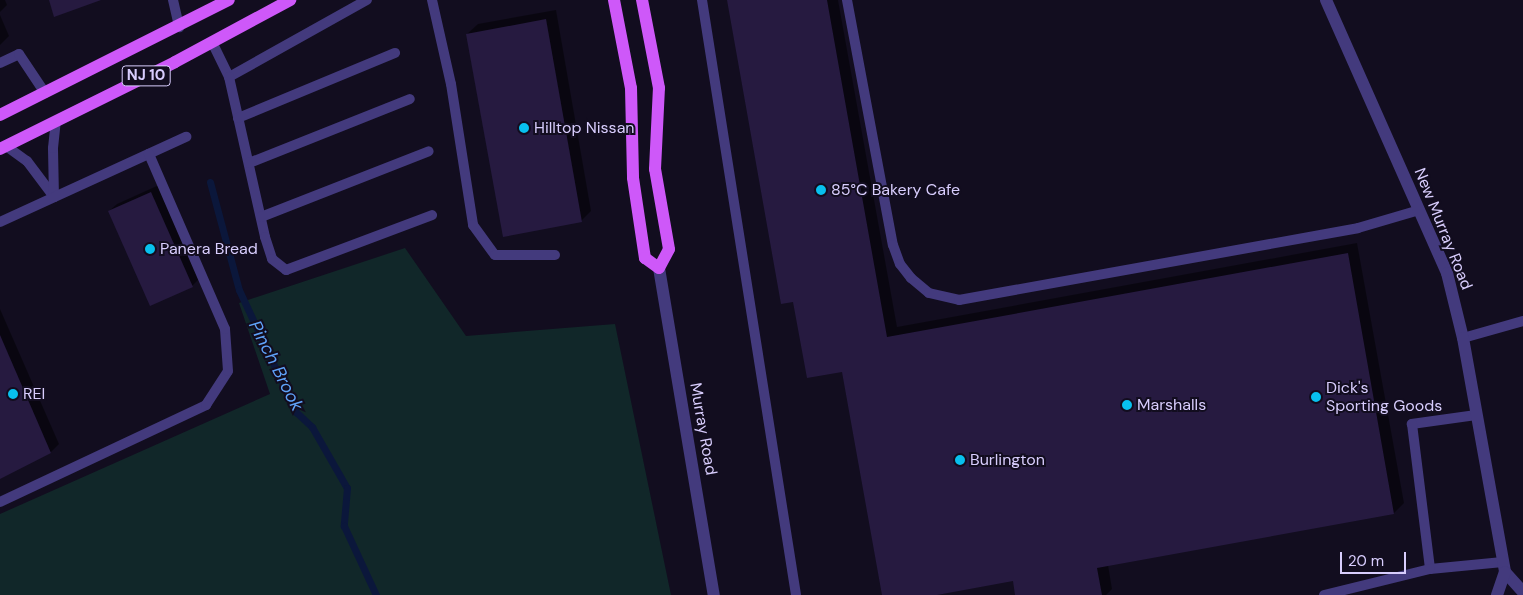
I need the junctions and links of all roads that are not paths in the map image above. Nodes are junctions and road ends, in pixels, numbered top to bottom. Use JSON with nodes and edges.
{"nodes":[{"id":1,"x":173,"y":0,"type":"edge"},
{"id":2,"x":229,"y":0,"type":"edge"},
{"id":3,"x":290,"y":0,"type":"edge"},
{"id":4,"x":367,"y":0,"type":"edge"},
{"id":5,"x":432,"y":0,"type":"edge"},
{"id":6,"x":614,"y":0,"type":"edge"},
{"id":7,"x":642,"y":0,"type":"edge"},
{"id":8,"x":702,"y":0,"type":"edge"},
{"id":9,"x":847,"y":0,"type":"edge"},
{"id":10,"x":1326,"y":0,"type":"edge"},
{"id":11,"x":210,"y":5,"type":"edge"},
{"id":12,"x":179,"y":27,"type":"junction"},
{"id":13,"x":212,"y":42,"type":"junction"},
{"id":14,"x":395,"y":53,"type":"dead end"},
{"id":15,"x":0,"y":63,"type":"edge"},
{"id":16,"x":229,"y":77,"type":"junction"},
{"id":17,"x":45,"y":94,"type":"junction"},
{"id":18,"x":410,"y":99,"type":"dead end"},
{"id":19,"x":0,"y":115,"type":"edge"},
{"id":20,"x":238,"y":118,"type":"junction"},
{"id":21,"x":56,"y":121,"type":"junction"},
{"id":22,"x":186,"y":137,"type":"dead end"},
{"id":23,"x":3,"y":148,"type":"edge"},
{"id":24,"x":429,"y":151,"type":"dead end"},
{"id":25,"x":148,"y":154,"type":"junction"},
{"id":26,"x":248,"y":163,"type":"junction"},
{"id":27,"x":54,"y":197,"type":"junction"},
{"id":28,"x":1419,"y":210,"type":"junction"},
{"id":29,"x":432,"y":215,"type":"dead end"},
{"id":30,"x":261,"y":217,"type":"junction"},
{"id":31,"x":0,"y":222,"type":"edge"},
{"id":32,"x":554,"y":254,"type":"dead end"},
{"id":33,"x":659,"y":268,"type":"junction"},
{"id":34,"x":1523,"y":321,"type":"edge"},
{"id":35,"x":1463,"y":338,"type":"junction"},
{"id":36,"x":1476,"y":416,"type":"junction"},
{"id":37,"x":0,"y":502,"type":"edge"},
{"id":38,"x":1504,"y":567,"type":"junction"},
{"id":39,"x":1430,"y":569,"type":"junction"},
{"id":40,"x":1523,"y":592,"type":"edge"},
{"id":41,"x":714,"y":595,"type":"edge"},
{"id":42,"x":796,"y":595,"type":"edge"},
{"id":43,"x":1324,"y":595,"type":"edge"},
{"id":44,"x":1497,"y":595,"type":"edge"}],
"edges":[{"from":1,"to":12,"type":"lane"},
{"from":2,"to":11,"type":"main road","number":"NJ 10"},
{"from":3,"to":13,"type":"main road","number":"NJ 10"},
{"from":4,"to":16,"type":"lane"},
{"from":5,"to":32,"type":"lane"},
{"from":6,"to":33,"type":"main road"},
{"from":7,"to":33,"type":"main road"},
{"from":8,"to":42,"type":"lane"},
{"from":9,"to":28,"type":"lane"},
{"from":10,"to":28,"type":"street","name":"New Murray Road"},
{"from":11,"to":12,"type":"main road","number":"NJ 10"},
{"from":12,"to":17,"type":"main road","number":"NJ 10"},
{"from":13,"to":16,"type":"lane"},
{"from":13,"to":21,"type":"main road","number":"NJ 10"},
{"from":14,"to":20,"type":"lane"},
{"from":15,"to":17,"type":"lane"},
{"from":16,"to":20,"type":"lane"},
{"from":17,"to":19,"type":"main road","number":"NJ 10"},
{"from":18,"to":26,"type":"lane"},
{"from":20,"to":26,"type":"lane"},
{"from":21,"to":23,"type":"main road","number":"NJ 10"},
{"from":21,"to":27,"type":"lane"},
{"from":22,"to":25,"type":"lane"},
{"from":23,"to":27,"type":"lane"},
{"from":24,"to":30,"type":"lane"},
{"from":25,"to":27,"type":"lane"},
{"from":25,"to":37,"type":"lane"},
{"from":26,"to":30,"type":"lane"},
{"from":27,"to":31,"type":"lane"},
{"from":28,"to":35,"type":"street","name":"New Murray Road"},
{"from":29,"to":30,"type":"lane"},
{"from":33,"to":41,"type":"street","name":"Murray Road"},
{"from":34,"to":35,"type":"lane"},
{"from":35,"to":36,"type":"street","name":"New Murray Road"},
{"from":36,"to":38,"type":"street","name":"New Murray Road"},
{"from":36,"to":39,"type":"lane"},
{"from":38,"to":39,"type":"lane"},
{"from":38,"to":40,"type":"street"},
{"from":38,"to":44,"type":"street","name":"New Murray Road"},
{"from":39,"to":43,"type":"lane"}]}
